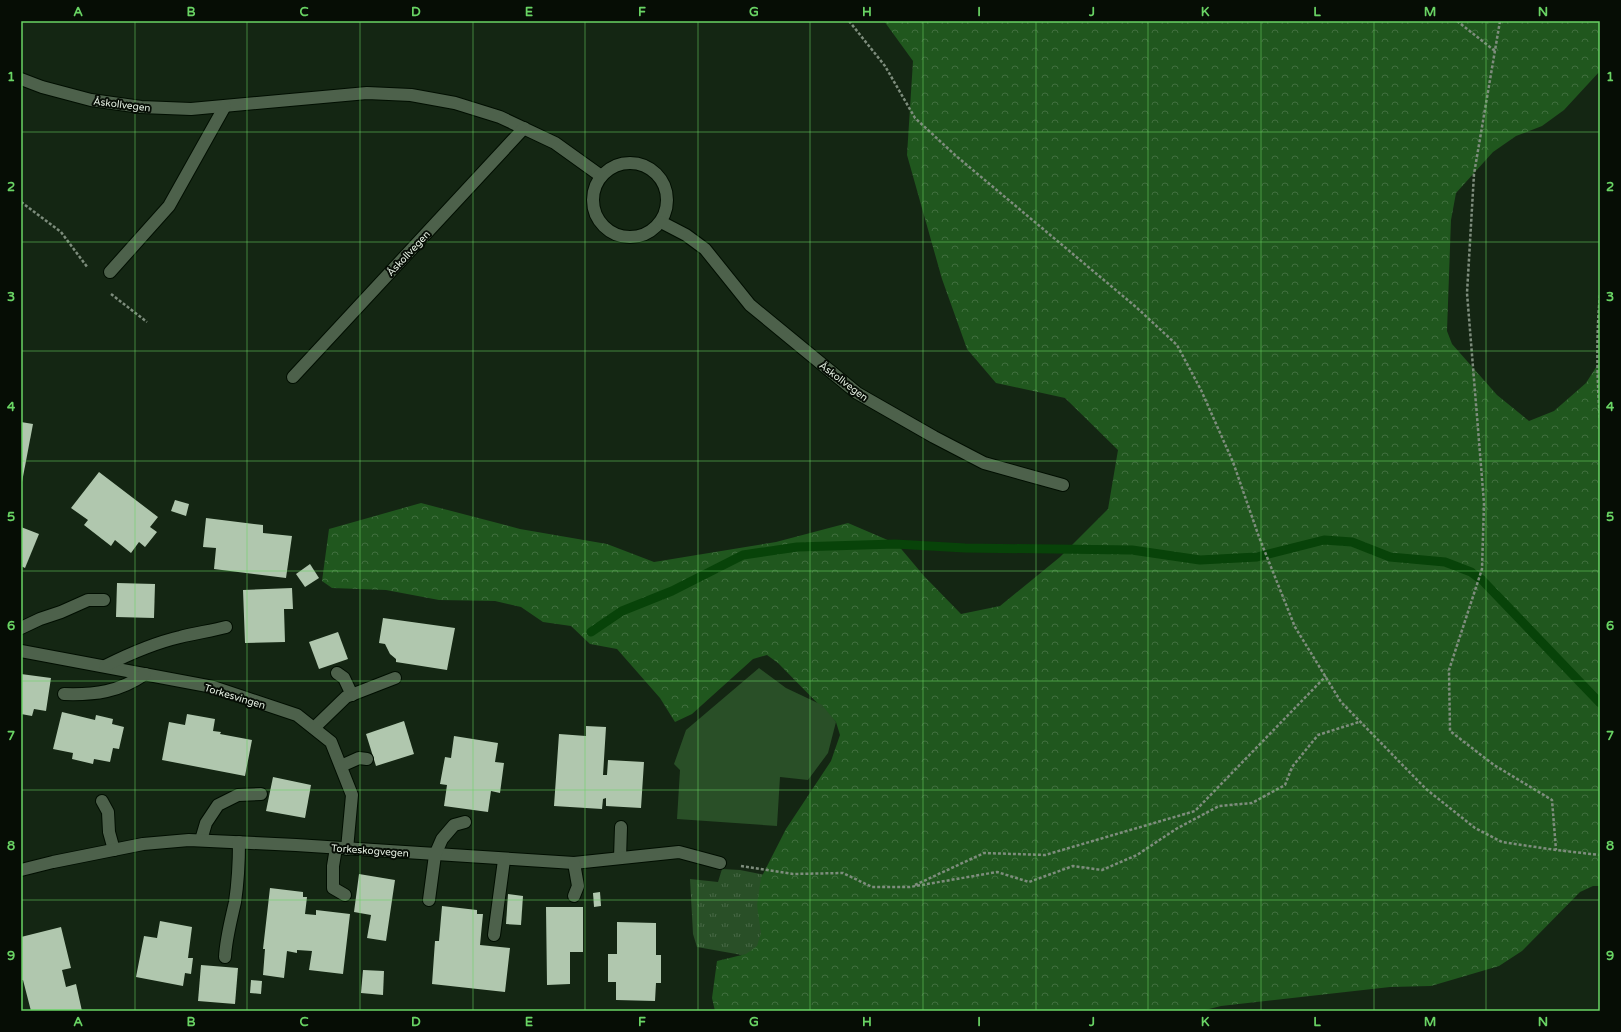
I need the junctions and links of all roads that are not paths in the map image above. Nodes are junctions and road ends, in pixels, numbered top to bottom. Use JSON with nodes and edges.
{"nodes":[{"id":1,"x":21,"y":79,"type":"edge"},
{"id":2,"x":225,"y":106,"type":"junction"},
{"id":3,"x":524,"y":128,"type":"junction"},
{"id":4,"x":601,"y":176,"type":"junction"},
{"id":5,"x":661,"y":222,"type":"junction"},
{"id":6,"x":110,"y":272,"type":"dead end"},
{"id":7,"x":292,"y":377,"type":"dead end"},
{"id":8,"x":1062,"y":485,"type":"dead end"},
{"id":9,"x":104,"y":600,"type":"dead end"},
{"id":10,"x":226,"y":627,"type":"dead end"},
{"id":11,"x":21,"y":628,"type":"edge"},
{"id":12,"x":21,"y":651,"type":"edge"},
{"id":13,"x":104,"y":666,"type":"junction"},
{"id":14,"x":337,"y":673,"type":"dead end"},
{"id":15,"x":145,"y":674,"type":"junction"},
{"id":16,"x":395,"y":678,"type":"dead end"},
{"id":17,"x":64,"y":694,"type":"dead end"},
{"id":18,"x":352,"y":695,"type":"junction"},
{"id":19,"x":314,"y":728,"type":"junction"},
{"id":20,"x":367,"y":759,"type":"dead end"},
{"id":21,"x":341,"y":766,"type":"junction"},
{"id":22,"x":261,"y":794,"type":"dead end"},
{"id":23,"x":102,"y":801,"type":"dead end"},
{"id":24,"x":465,"y":822,"type":"dead end"},
{"id":25,"x":621,"y":827,"type":"dead end"},
{"id":26,"x":201,"y":840,"type":"junction"},
{"id":27,"x":239,"y":842,"type":"junction"},
{"id":28,"x":342,"y":848,"type":"junction"},
{"id":29,"x":114,"y":850,"type":"junction"},
{"id":30,"x":435,"y":855,"type":"junction"},
{"id":31,"x":620,"y":858,"type":"junction"},
{"id":32,"x":504,"y":860,"type":"junction"},
{"id":33,"x":574,"y":863,"type":"junction"},
{"id":34,"x":720,"y":863,"type":"road end"},
{"id":35,"x":21,"y":870,"type":"edge"},
{"id":36,"x":345,"y":895,"type":"dead end"},
{"id":37,"x":574,"y":896,"type":"dead end"},
{"id":38,"x":429,"y":900,"type":"dead end"},
{"id":39,"x":494,"y":936,"type":"dead end"},
{"id":40,"x":225,"y":957,"type":"dead end"}],
"edges":[{"from":1,"to":2,"type":"street","name":"Åskollvegen"},
{"from":2,"to":3,"type":"street","name":"Åskollvegen"},
{"from":2,"to":6,"type":"street"},
{"from":3,"to":4,"type":"street","name":"Åskollvegen"},
{"from":3,"to":7,"type":"street","name":"Åskollvegen"},
{"from":4,"to":5,"type":"street"},
{"from":4,"to":5,"type":"street"},
{"from":5,"to":8,"type":"street","name":"Åskollvegen"},
{"from":9,"to":11,"type":"street"},
{"from":10,"to":13,"type":"street"},
{"from":12,"to":13,"type":"street","name":"Torkesvingen"},
{"from":13,"to":15,"type":"street","name":"Torkesvingen"},
{"from":14,"to":18,"type":"street"},
{"from":15,"to":17,"type":"street"},
{"from":15,"to":19,"type":"street","name":"Torkesvingen"},
{"from":16,"to":18,"type":"street"},
{"from":18,"to":19,"type":"street"},
{"from":19,"to":21,"type":"street","name":"Torkesvingen"},
{"from":20,"to":21,"type":"street"},
{"from":21,"to":28,"type":"street","name":"Torkesvingen"},
{"from":22,"to":26,"type":"street"},
{"from":23,"to":29,"type":"street"},
{"from":24,"to":30,"type":"street"},
{"from":25,"to":31,"type":"street"},
{"from":26,"to":27,"type":"street","name":"Torkeskogvegen"},
{"from":26,"to":29,"type":"street","name":"Torkeskogvegen"},
{"from":27,"to":28,"type":"street","name":"Torkeskogvegen"},
{"from":27,"to":40,"type":"street"},
{"from":28,"to":30,"type":"street","name":"Torkeskogvegen"},
{"from":28,"to":36,"type":"street","name":"Torkesvingen"},
{"from":29,"to":35,"type":"street","name":"Torkeskogvegen"},
{"from":30,"to":32,"type":"street","name":"Torkeskogvegen"},
{"from":30,"to":38,"type":"street"},
{"from":31,"to":33,"type":"street","name":"Torkeskogvegen"},
{"from":31,"to":34,"type":"street","name":"Torkeskogvegen"},
{"from":32,"to":33,"type":"street","name":"Torkeskogvegen"},
{"from":32,"to":39,"type":"street"},
{"from":33,"to":37,"type":"street"}]}
